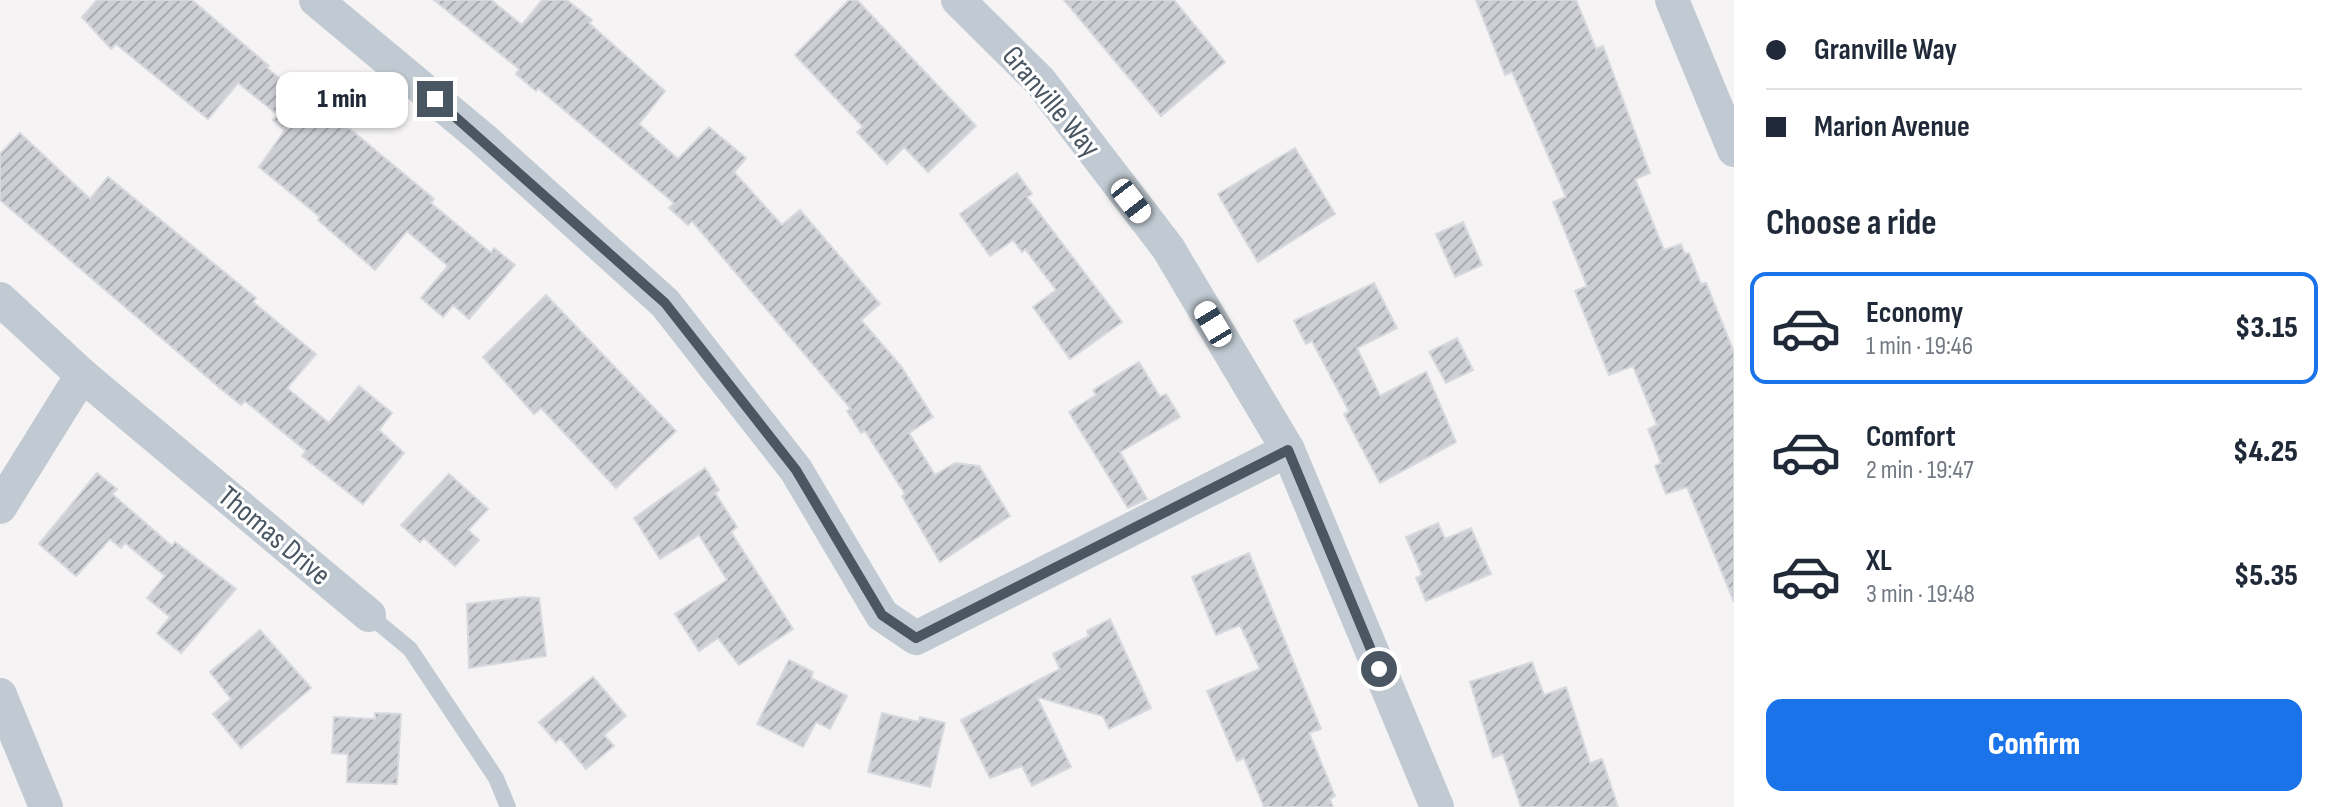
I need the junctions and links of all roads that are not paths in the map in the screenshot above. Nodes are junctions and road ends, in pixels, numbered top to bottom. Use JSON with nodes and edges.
{"nodes":[{"id":1,"x":316,"y":0,"type":"edge"},
{"id":2,"x":958,"y":0,"type":"edge"},
{"id":3,"x":1672,"y":0,"type":"edge"},
{"id":4,"x":1734,"y":150,"type":"edge"},
{"id":5,"x":0,"y":299,"type":"edge"},
{"id":6,"x":82,"y":375,"type":"junction"},
{"id":7,"x":1288,"y":450,"type":"junction"},
{"id":8,"x":0,"y":507,"type":"edge"},
{"id":9,"x":369,"y":615,"type":"joint"},
{"id":10,"x":0,"y":695,"type":"edge"},
{"id":11,"x":46,"y":807,"type":"edge"},
{"id":12,"x":508,"y":807,"type":"edge"},
{"id":13,"x":1437,"y":807,"type":"edge"}],
"edges":[{"from":1,"to":7,"type":"street"},
{"from":2,"to":7,"type":"street","name":"Granville Way"},
{"from":3,"to":4,"type":"street"},
{"from":5,"to":6,"type":"street","name":"Thomas Drive"},
{"from":6,"to":8,"type":"street"},
{"from":6,"to":9,"type":"street","name":"Thomas Drive"},
{"from":7,"to":13,"type":"street","name":"Granville Way"},
{"from":9,"to":12,"type":"lane","name":"Thomas Drive"},
{"from":10,"to":11,"type":"street"}]}
